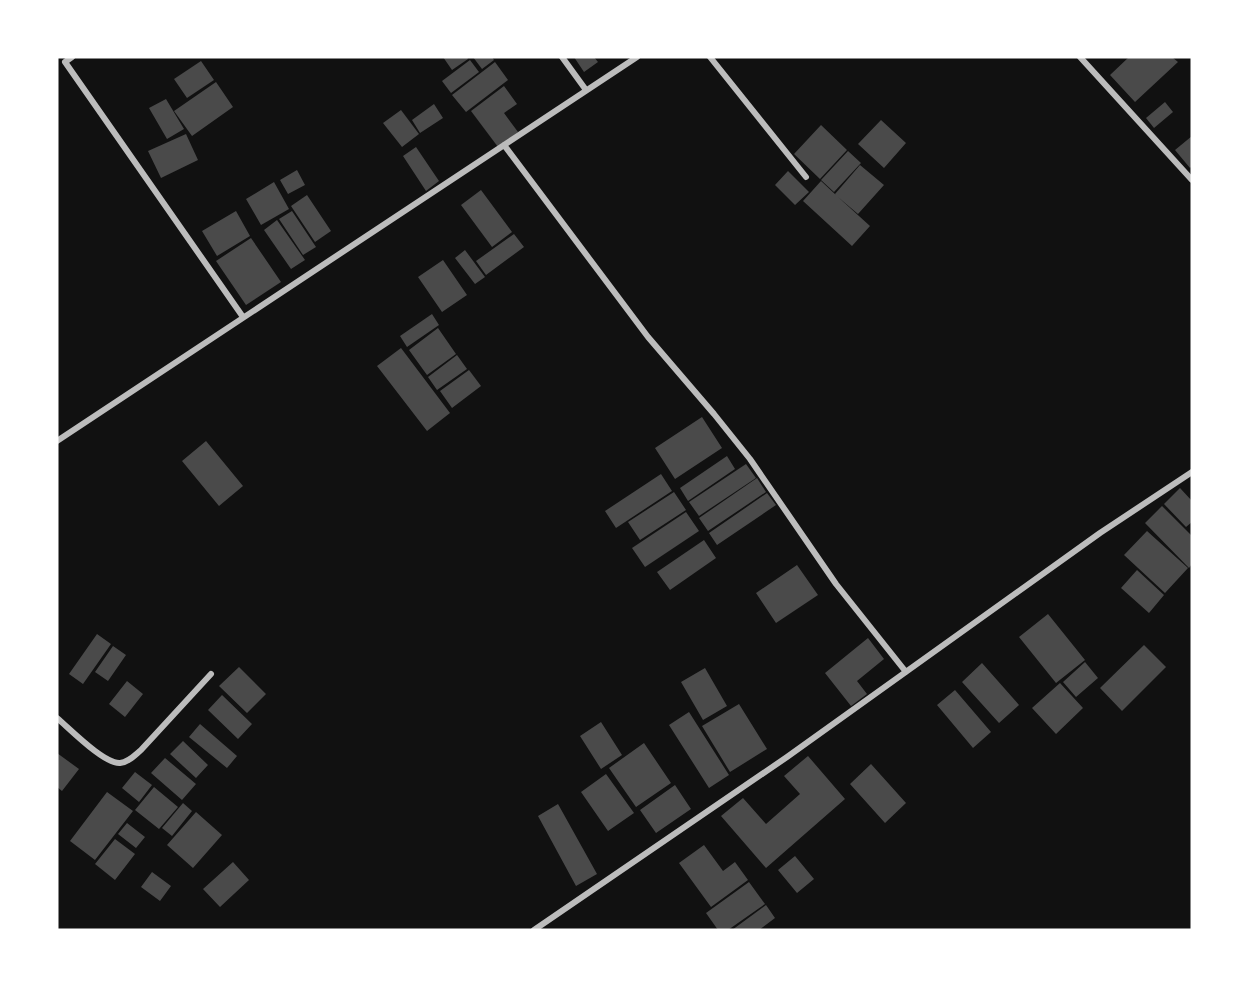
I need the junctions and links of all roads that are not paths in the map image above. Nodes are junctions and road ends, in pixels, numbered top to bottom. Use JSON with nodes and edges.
{"nodes":[{"id":1,"x":72,"y":57,"type":"edge"},
{"id":2,"x":562,"y":57,"type":"edge"},
{"id":3,"x":637,"y":57,"type":"edge"},
{"id":4,"x":710,"y":57,"type":"edge"},
{"id":5,"x":1080,"y":57,"type":"edge"},
{"id":6,"x":64,"y":59,"type":"edge"},
{"id":7,"x":586,"y":90,"type":"junction"},
{"id":8,"x":504,"y":145,"type":"junction"},
{"id":9,"x":806,"y":177,"type":"dead end"},
{"id":10,"x":1192,"y":180,"type":"edge"},
{"id":11,"x":243,"y":317,"type":"junction"},
{"id":12,"x":57,"y":441,"type":"edge"},
{"id":13,"x":1192,"y":472,"type":"edge"},
{"id":14,"x":906,"y":672,"type":"junction"},
{"id":15,"x":212,"y":675,"type":"dead end"},
{"id":16,"x":57,"y":718,"type":"edge"},
{"id":17,"x":534,"y":930,"type":"edge"}],
"edges":[{"from":1,"to":6,"type":"street"},
{"from":2,"to":7,"type":"street"},
{"from":3,"to":7,"type":"street"},
{"from":4,"to":9,"type":"street"},
{"from":5,"to":10,"type":"street"},
{"from":6,"to":11,"type":"street"},
{"from":7,"to":8,"type":"street"},
{"from":8,"to":11,"type":"street"},
{"from":8,"to":14,"type":"street"},
{"from":11,"to":12,"type":"street"},
{"from":13,"to":14,"type":"street"},
{"from":14,"to":17,"type":"street"},
{"from":15,"to":16,"type":"street"}]}
